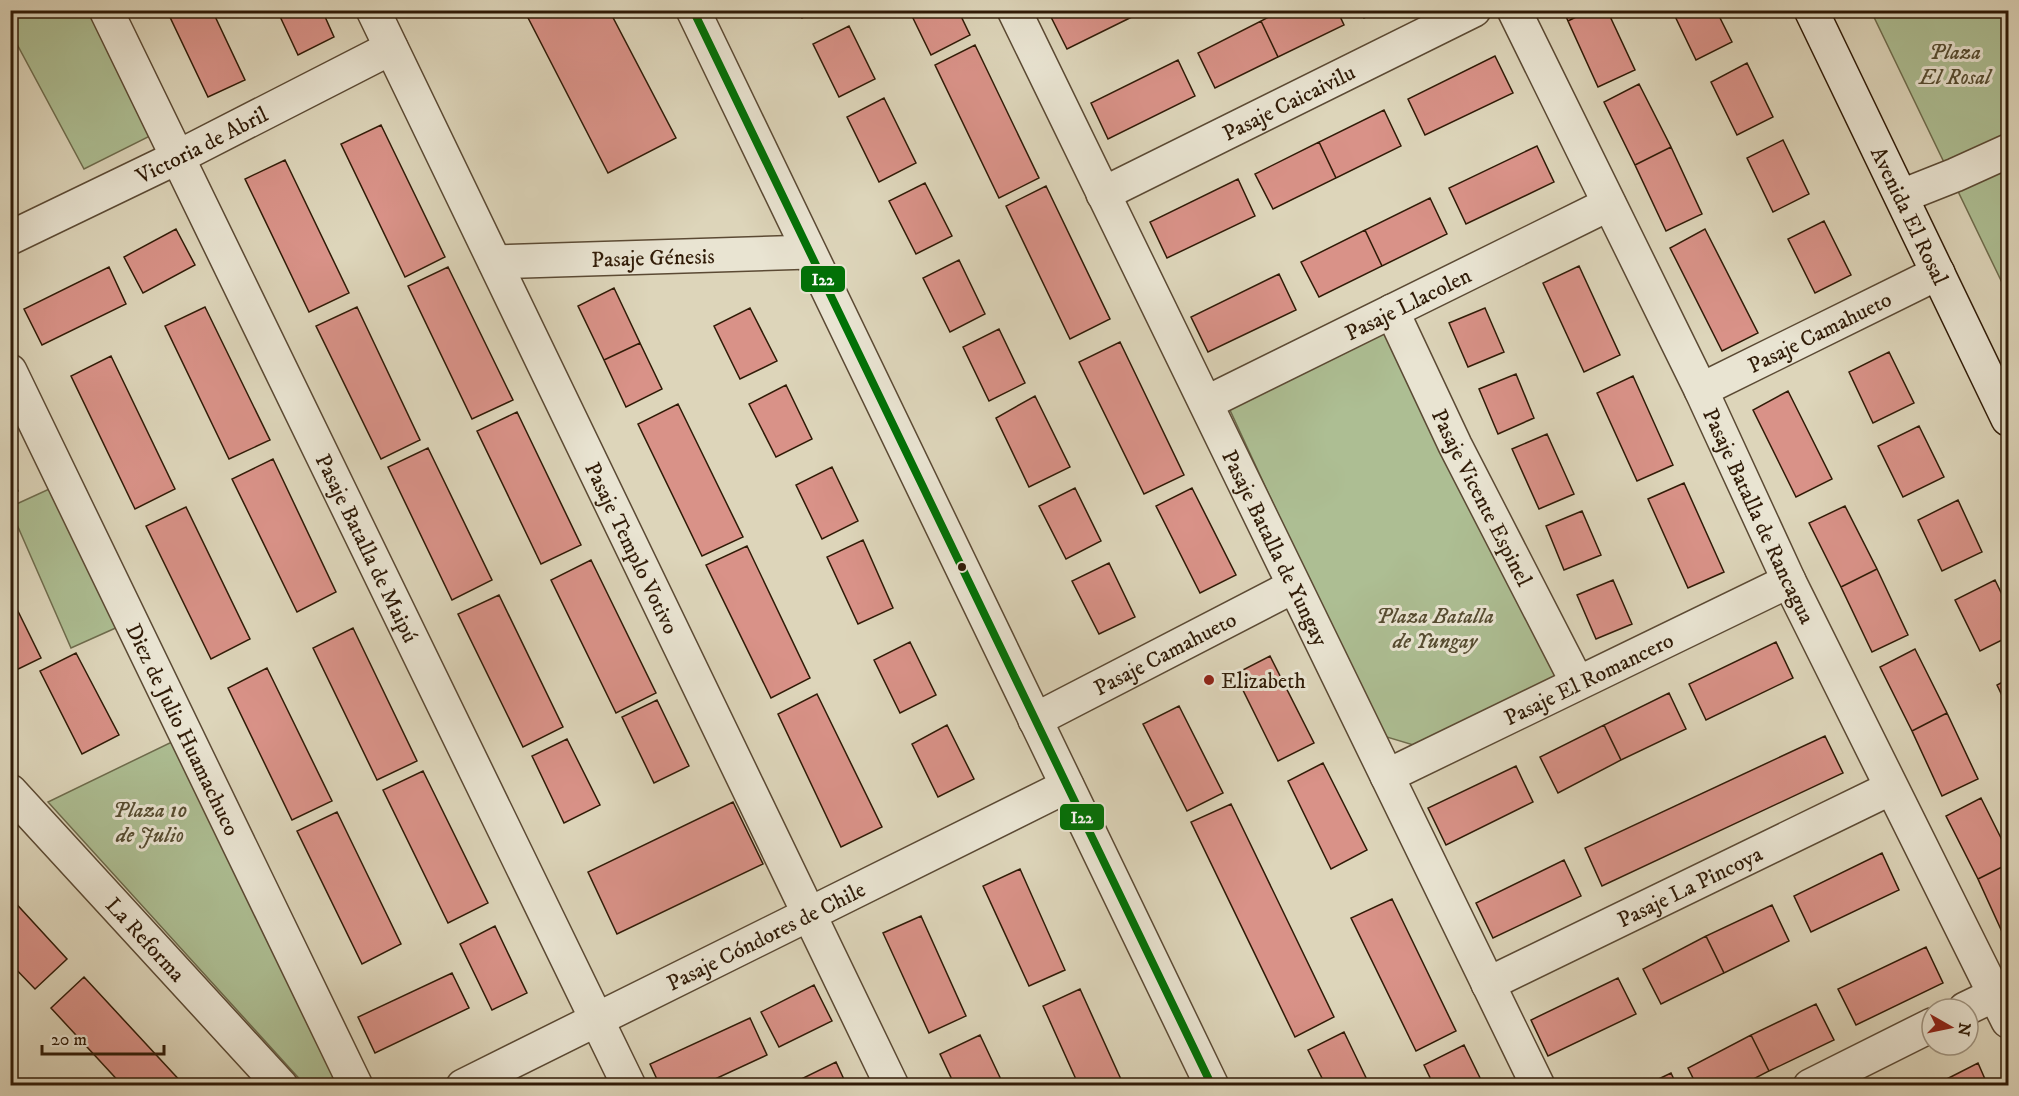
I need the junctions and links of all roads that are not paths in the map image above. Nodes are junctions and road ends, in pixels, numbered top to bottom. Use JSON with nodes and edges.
{"nodes":[{"id":1,"x":106,"y":10,"type":"edge"},
{"id":2,"x":373,"y":10,"type":"edge"},
{"id":3,"x":693,"y":10,"type":"edge"},
{"id":4,"x":1014,"y":10,"type":"edge"},
{"id":5,"x":1473,"y":10,"type":"edge"},
{"id":6,"x":1514,"y":10,"type":"edge"},
{"id":7,"x":1811,"y":10,"type":"edge"},
{"id":8,"x":392,"y":48,"type":"junction"},
{"id":9,"x":2008,"y":151,"type":"edge"},
{"id":10,"x":178,"y":157,"type":"junction"},
{"id":11,"x":1103,"y":194,"type":"junction"},
{"id":12,"x":1902,"y":196,"type":"junction"},
{"id":13,"x":1609,"y":204,"type":"junction"},
{"id":14,"x":10,"y":238,"type":"edge"},
{"id":15,"x":809,"y":252,"type":"junction"},
{"id":16,"x":495,"y":262,"type":"junction"},
{"id":17,"x":1938,"y":273,"type":"junction"},
{"id":18,"x":1392,"y":310,"type":"junction"},
{"id":19,"x":10,"y":371,"type":"edge"},
{"id":20,"x":1701,"y":390,"type":"junction"},
{"id":21,"x":1206,"y":403,"type":"junction"},
{"id":22,"x":2008,"y":419,"type":"edge"},
{"id":23,"x":1789,"y":581,"type":"junction"},
{"id":24,"x":1294,"y":586,"type":"junction"},
{"id":25,"x":1577,"y":682,"type":"junction"},
{"id":26,"x":1035,"y":720,"type":"junction"},
{"id":27,"x":1387,"y":776,"type":"junction"},
{"id":28,"x":1067,"y":786,"type":"junction"},
{"id":29,"x":1891,"y":788,"type":"junction"},
{"id":30,"x":10,"y":791,"type":"edge"},
{"id":31,"x":810,"y":914,"type":"junction"},
{"id":32,"x":1488,"y":984,"type":"junction"},
{"id":33,"x":2002,"y":1008,"type":"edge"},
{"id":34,"x":1980,"y":1009,"type":"edge"},
{"id":35,"x":597,"y":1019,"type":"junction"},
{"id":36,"x":1920,"y":1032,"type":"edge"},
{"id":37,"x":281,"y":1086,"type":"edge"},
{"id":38,"x":356,"y":1086,"type":"edge"},
{"id":39,"x":463,"y":1086,"type":"edge"},
{"id":40,"x":629,"y":1086,"type":"edge"},
{"id":41,"x":892,"y":1086,"type":"edge"},
{"id":42,"x":1212,"y":1086,"type":"edge"},
{"id":43,"x":1538,"y":1086,"type":"edge"},
{"id":44,"x":1810,"y":1086,"type":"edge"}],
"edges":[{"from":1,"to":10,"type":"street","name":"Pasaje Batalla de Maipú"},
{"from":2,"to":8,"type":"street","name":"Pasaje Templo Votivo"},
{"from":3,"to":15,"type":"street"},
{"from":4,"to":11,"type":"street","name":"Pasaje Batalla de Yungay"},
{"from":5,"to":11,"type":"street","name":"Pasaje Caicaivilu"},
{"from":6,"to":13,"type":"street","name":"Pasaje Batalla de Rancagua"},
{"from":7,"to":12,"type":"street","name":"Avenida El Rosal"},
{"from":8,"to":10,"type":"street","name":"Victoria de Abril"},
{"from":8,"to":16,"type":"street","name":"Pasaje Templo Votivo"},
{"from":9,"to":12,"type":"street"},
{"from":10,"to":14,"type":"street","name":"Victoria de Abril"},
{"from":10,"to":35,"type":"street","name":"Pasaje Batalla de Maipú"},
{"from":11,"to":21,"type":"street","name":"Pasaje Batalla de Yungay"},
{"from":12,"to":17,"type":"street","name":"Avenida El Rosal"},
{"from":13,"to":18,"type":"street","name":"Pasaje Llacolen"},
{"from":13,"to":20,"type":"street","name":"Pasaje Batalla de Rancagua"},
{"from":15,"to":16,"type":"street","name":"Pasaje Génesis"},
{"from":15,"to":26,"type":"street"},
{"from":16,"to":31,"type":"street","name":"Pasaje Templo Votivo"},
{"from":17,"to":20,"type":"street","name":"Pasaje Camahueto"},
{"from":17,"to":22,"type":"street","name":"Avenida El Rosal"},
{"from":18,"to":21,"type":"street","name":"Pasaje Llacolen"},
{"from":18,"to":25,"type":"street","name":"Pasaje Vicente Espinel"},
{"from":19,"to":38,"type":"street","name":"Diez de Julio Huamachuco"},
{"from":20,"to":23,"type":"street","name":"Pasaje Batalla de Rancagua"},
{"from":21,"to":24,"type":"street","name":"Pasaje Batalla de Yungay"},
{"from":23,"to":25,"type":"street","name":"Pasaje El Romancero"},
{"from":23,"to":29,"type":"street","name":"Pasaje Batalla de Rancagua"},
{"from":24,"to":26,"type":"street","name":"Pasaje Camahueto"},
{"from":24,"to":27,"type":"street","name":"Pasaje Batalla de Yungay"},
{"from":25,"to":27,"type":"street","name":"Pasaje El Romancero"},
{"from":26,"to":28,"type":"street"},
{"from":27,"to":32,"type":"street","name":"Pasaje Batalla de Yungay"},
{"from":28,"to":31,"type":"street","name":"Pasaje Cóndores de Chile"},
{"from":28,"to":42,"type":"street"},
{"from":29,"to":32,"type":"street","name":"Pasaje La Pincoya"},
{"from":29,"to":33,"type":"street","name":"Pasaje Batalla de Rancagua"},
{"from":30,"to":37,"type":"street","name":"La Reforma"},
{"from":31,"to":35,"type":"street","name":"Pasaje Cóndores de Chile"},
{"from":31,"to":41,"type":"street","name":"Pasaje Templo Votivo"},
{"from":32,"to":43,"type":"street","name":"Pasaje Batalla de Yungay"},
{"from":33,"to":34,"type":"street"},
{"from":35,"to":39,"type":"street","name":"Pasaje Cóndores de Chile"},
{"from":35,"to":40,"type":"street","name":"Pasaje Batalla de Maipú"},
{"from":36,"to":44,"type":"street"}]}
